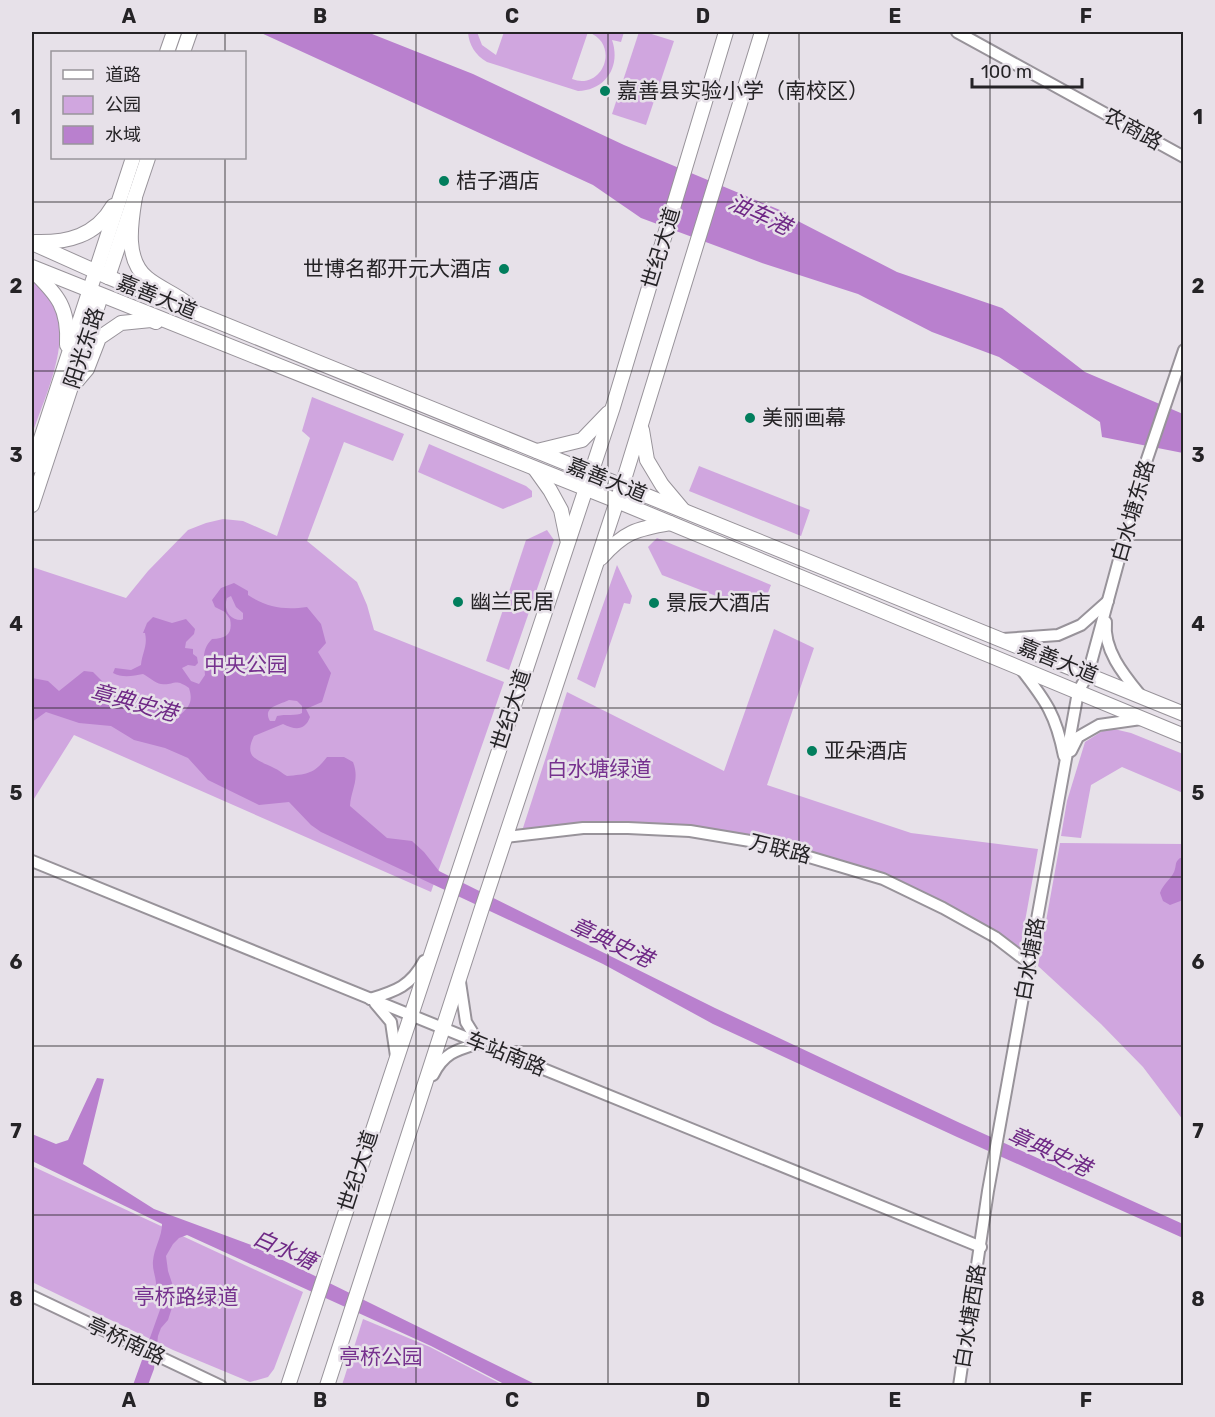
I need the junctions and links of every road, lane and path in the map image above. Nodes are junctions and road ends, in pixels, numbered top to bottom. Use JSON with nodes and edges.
{"nodes":[{"id":1,"x":190,"y":32,"type":"edge"},
{"id":2,"x":726,"y":32,"type":"edge"},
{"id":3,"x":762,"y":32,"type":"edge"},
{"id":4,"x":957,"y":32,"type":"edge"},
{"id":5,"x":184,"y":49,"type":"edge"},
{"id":6,"x":1184,"y":157,"type":"edge"},
{"id":7,"x":133,"y":159,"type":"edge"},
{"id":8,"x":147,"y":159,"type":"edge"},
{"id":9,"x":128,"y":194,"type":"junction"},
{"id":10,"x":32,"y":243,"type":"edge"},
{"id":11,"x":32,"y":269,"type":"edge"},
{"id":12,"x":102,"y":275,"type":"junction"},
{"id":13,"x":95,"y":293,"type":"junction"},
{"id":14,"x":201,"y":315,"type":"junction"},
{"id":15,"x":176,"y":326,"type":"junction"},
{"id":16,"x":1184,"y":350,"type":"edge"},
{"id":17,"x":66,"y":359,"type":"junction"},
{"id":18,"x":71,"y":388,"type":"junction"},
{"id":19,"x":613,"y":407,"type":"junction"},
{"id":20,"x":641,"y":426,"type":"junction"},
{"id":21,"x":537,"y":451,"type":"junction"},
{"id":22,"x":32,"y":466,"type":"edge"},
{"id":23,"x":535,"y":469,"type":"junction"},
{"id":24,"x":591,"y":473,"type":"junction"},
{"id":25,"x":622,"y":486,"type":"junction"},
{"id":26,"x":584,"y":489,"type":"junction"},
{"id":27,"x":617,"y":501,"type":"junction"},
{"id":28,"x":32,"y":505,"type":"edge"},
{"id":29,"x":685,"y":511,"type":"junction"},
{"id":30,"x":670,"y":523,"type":"junction"},
{"id":31,"x":567,"y":539,"type":"junction"},
{"id":32,"x":596,"y":564,"type":"junction"},
{"id":33,"x":1108,"y":600,"type":"junction"},
{"id":34,"x":1003,"y":639,"type":"junction"},
{"id":35,"x":1020,"y":668,"type":"junction"},
{"id":36,"x":1088,"y":674,"type":"junction"},
{"id":37,"x":1078,"y":692,"type":"junction"},
{"id":38,"x":1140,"y":696,"type":"junction"},
{"id":39,"x":1184,"y":714,"type":"edge"},
{"id":40,"x":1142,"y":719,"type":"junction"},
{"id":41,"x":1184,"y":736,"type":"edge"},
{"id":42,"x":1065,"y":762,"type":"junction"},
{"id":43,"x":506,"y":837,"type":"junction"},
{"id":44,"x":32,"y":861,"type":"edge"},
{"id":45,"x":435,"y":941,"type":"junction"},
{"id":46,"x":1029,"y":963,"type":"junction"},
{"id":47,"x":459,"y":979,"type":"junction"},
{"id":48,"x":370,"y":999,"type":"junction"},
{"id":49,"x":410,"y":1015,"type":"junction"},
{"id":50,"x":443,"y":1029,"type":"junction"},
{"id":51,"x":479,"y":1043,"type":"junction"},
{"id":52,"x":396,"y":1058,"type":"junction"},
{"id":53,"x":420,"y":1102,"type":"junction"},
{"id":54,"x":981,"y":1247,"type":"junction"},
{"id":55,"x":32,"y":1296,"type":"edge"},
{"id":56,"x":297,"y":1358,"type":"junction"},
{"id":57,"x":221,"y":1386,"type":"edge"},
{"id":58,"x":274,"y":1386,"type":"edge"},
{"id":59,"x":288,"y":1386,"type":"edge"},
{"id":60,"x":327,"y":1386,"type":"edge"},
{"id":61,"x":959,"y":1386,"type":"edge"}],
"edges":[{"from":1,"to":5,"type":"main road"},
{"from":2,"to":19,"type":"main road","name":"世纪大道"},
{"from":3,"to":20,"type":"main road","name":"世纪大道"},
{"from":4,"to":6,"type":"street","name":"农商路"},
{"from":7,"to":9,"type":"main road","name":"阳光东路"},
{"from":8,"to":9,"type":"main road","name":"阳光东路"},
{"from":9,"to":10,"type":"main road"},
{"from":9,"to":12,"type":"main road","name":"阳光东路"},
{"from":9,"to":14,"type":"main road"},
{"from":10,"to":12,"type":"main road","name":"嘉善大道"},
{"from":11,"to":13,"type":"main road","name":"嘉善大道"},
{"from":11,"to":17,"type":"main road"},
{"from":12,"to":13,"type":"main road","name":"阳光东路"},
{"from":12,"to":14,"type":"main road","name":"嘉善大道"},
{"from":13,"to":15,"type":"main road","name":"嘉善大道"},
{"from":13,"to":17,"type":"main road","name":"阳光东路"},
{"from":13,"to":18,"type":"main road","name":"阳光东路"},
{"from":14,"to":21,"type":"main road","name":"嘉善大道"},
{"from":15,"to":18,"type":"main road"},
{"from":15,"to":23,"type":"main road","name":"嘉善大道"},
{"from":16,"to":33,"type":"street","name":"白水塘东路"},
{"from":17,"to":22,"type":"main road","name":"阳光东路"},
{"from":18,"to":28,"type":"main road","name":"阳光东路"},
{"from":19,"to":21,"type":"main road"},
{"from":19,"to":24,"type":"main road","name":"世纪大道"},
{"from":20,"to":25,"type":"main road","name":"世纪大道"},
{"from":20,"to":29,"type":"main road"},
{"from":21,"to":24,"type":"main road","name":"嘉善大道"},
{"from":23,"to":26,"type":"main road","name":"嘉善大道"},
{"from":23,"to":31,"type":"main road"},
{"from":24,"to":25,"type":"main road","name":"嘉善大道"},
{"from":24,"to":26,"type":"main road","name":"世纪大道"},
{"from":25,"to":27,"type":"main road","name":"世纪大道"},
{"from":25,"to":29,"type":"main road","name":"嘉善大道"},
{"from":26,"to":27,"type":"main road","name":"嘉善大道"},
{"from":26,"to":31,"type":"main road","name":"世纪大道"},
{"from":27,"to":30,"type":"main road","name":"嘉善大道"},
{"from":27,"to":32,"type":"main road","name":"世纪大道"},
{"from":29,"to":34,"type":"main road","name":"嘉善大道"},
{"from":30,"to":32,"type":"main road"},
{"from":30,"to":35,"type":"main road","name":"嘉善大道"},
{"from":31,"to":45,"type":"main road","name":"世纪大道"},
{"from":32,"to":43,"type":"main road","name":"世纪大道"},
{"from":33,"to":34,"type":"street"},
{"from":33,"to":36,"type":"street","name":"白水塘东路"},
{"from":33,"to":38,"type":"street"},
{"from":34,"to":36,"type":"main road","name":"嘉善大道"},
{"from":35,"to":37,"type":"main road","name":"嘉善大道"},
{"from":35,"to":42,"type":"street"},
{"from":36,"to":37,"type":"street","name":"白水塘路"},
{"from":36,"to":38,"type":"main road","name":"嘉善大道"},
{"from":37,"to":40,"type":"main road","name":"嘉善大道"},
{"from":37,"to":42,"type":"street","name":"白水塘路"},
{"from":38,"to":39,"type":"main road","name":"嘉善大道"},
{"from":40,"to":41,"type":"main road","name":"嘉善大道"},
{"from":40,"to":42,"type":"street"},
{"from":42,"to":46,"type":"street","name":"白水塘路"},
{"from":43,"to":46,"type":"street","name":"万联路"},
{"from":43,"to":47,"type":"main road","name":"世纪大道"},
{"from":44,"to":48,"type":"street","name":"车站南路"},
{"from":45,"to":48,"type":"street"},
{"from":45,"to":49,"type":"main road","name":"世纪大道"},
{"from":46,"to":54,"type":"street","name":"白水塘路"},
{"from":47,"to":50,"type":"main road","name":"世纪大道"},
{"from":47,"to":51,"type":"street"},
{"from":48,"to":49,"type":"street","name":"车站南路"},
{"from":48,"to":52,"type":"street"},
{"from":49,"to":50,"type":"street","name":"车站南路"},
{"from":49,"to":52,"type":"main road","name":"世纪大道"},
{"from":50,"to":51,"type":"street","name":"车站南路"},
{"from":50,"to":53,"type":"main road","name":"世纪大道"},
{"from":51,"to":53,"type":"street"},
{"from":51,"to":54,"type":"street","name":"车站南路"},
{"from":52,"to":56,"type":"main road","name":"世纪大道"},
{"from":53,"to":60,"type":"main road","name":"世纪大道"},
{"from":54,"to":61,"type":"street","name":"白水塘西路"},
{"from":55,"to":57,"type":"street","name":"亭桥南路"},
{"from":56,"to":58,"type":"main road"},
{"from":56,"to":59,"type":"main road","name":"世纪大道"}]}
